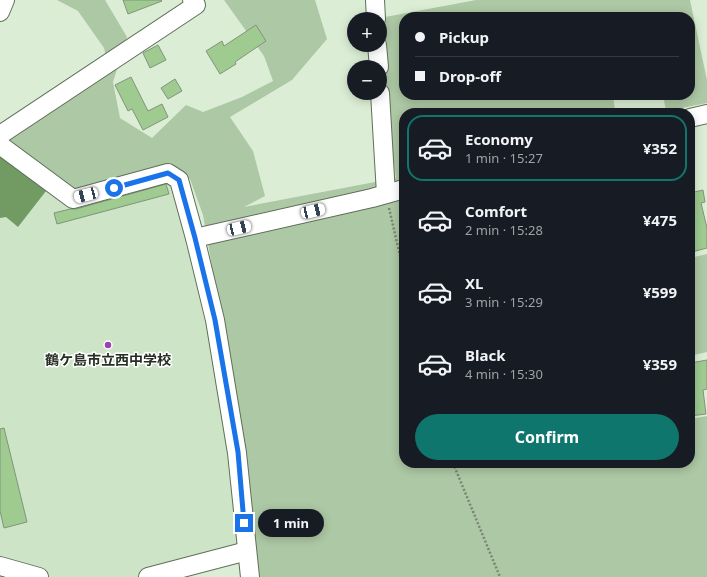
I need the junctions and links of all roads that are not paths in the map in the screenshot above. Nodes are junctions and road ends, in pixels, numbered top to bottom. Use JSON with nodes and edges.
{"nodes":[{"id":1,"x":5,"y":0,"type":"edge"},
{"id":2,"x":192,"y":0,"type":"edge"},
{"id":3,"x":375,"y":0,"type":"edge"},
{"id":4,"x":0,"y":12,"type":"edge"},
{"id":5,"x":376,"y":12,"type":"edge"},
{"id":6,"x":380,"y":100,"type":"edge"},
{"id":7,"x":707,"y":114,"type":"edge"},
{"id":8,"x":695,"y":117,"type":"edge"},
{"id":9,"x":0,"y":135,"type":"edge"},
{"id":10,"x":0,"y":145,"type":"edge"},
{"id":11,"x":399,"y":190,"type":"edge"},
{"id":12,"x":386,"y":194,"type":"junction"},
{"id":13,"x":195,"y":238,"type":"junction"},
{"id":14,"x":247,"y":551,"type":"junction"},
{"id":15,"x":0,"y":566,"type":"edge"},
{"id":16,"x":39,"y":577,"type":"edge"},
{"id":17,"x":148,"y":577,"type":"edge"},
{"id":18,"x":250,"y":577,"type":"edge"}],
"edges":[{"from":1,"to":4,"type":"street"},
{"from":2,"to":9,"type":"street"},
{"from":3,"to":5,"type":"street"},
{"from":6,"to":12,"type":"street"},
{"from":7,"to":8,"type":"street"},
{"from":10,"to":13,"type":"street"},
{"from":11,"to":12,"type":"street"},
{"from":12,"to":13,"type":"street"},
{"from":13,"to":14,"type":"street"},
{"from":14,"to":17,"type":"street"},
{"from":14,"to":18,"type":"street"},
{"from":15,"to":16,"type":"street"}]}
